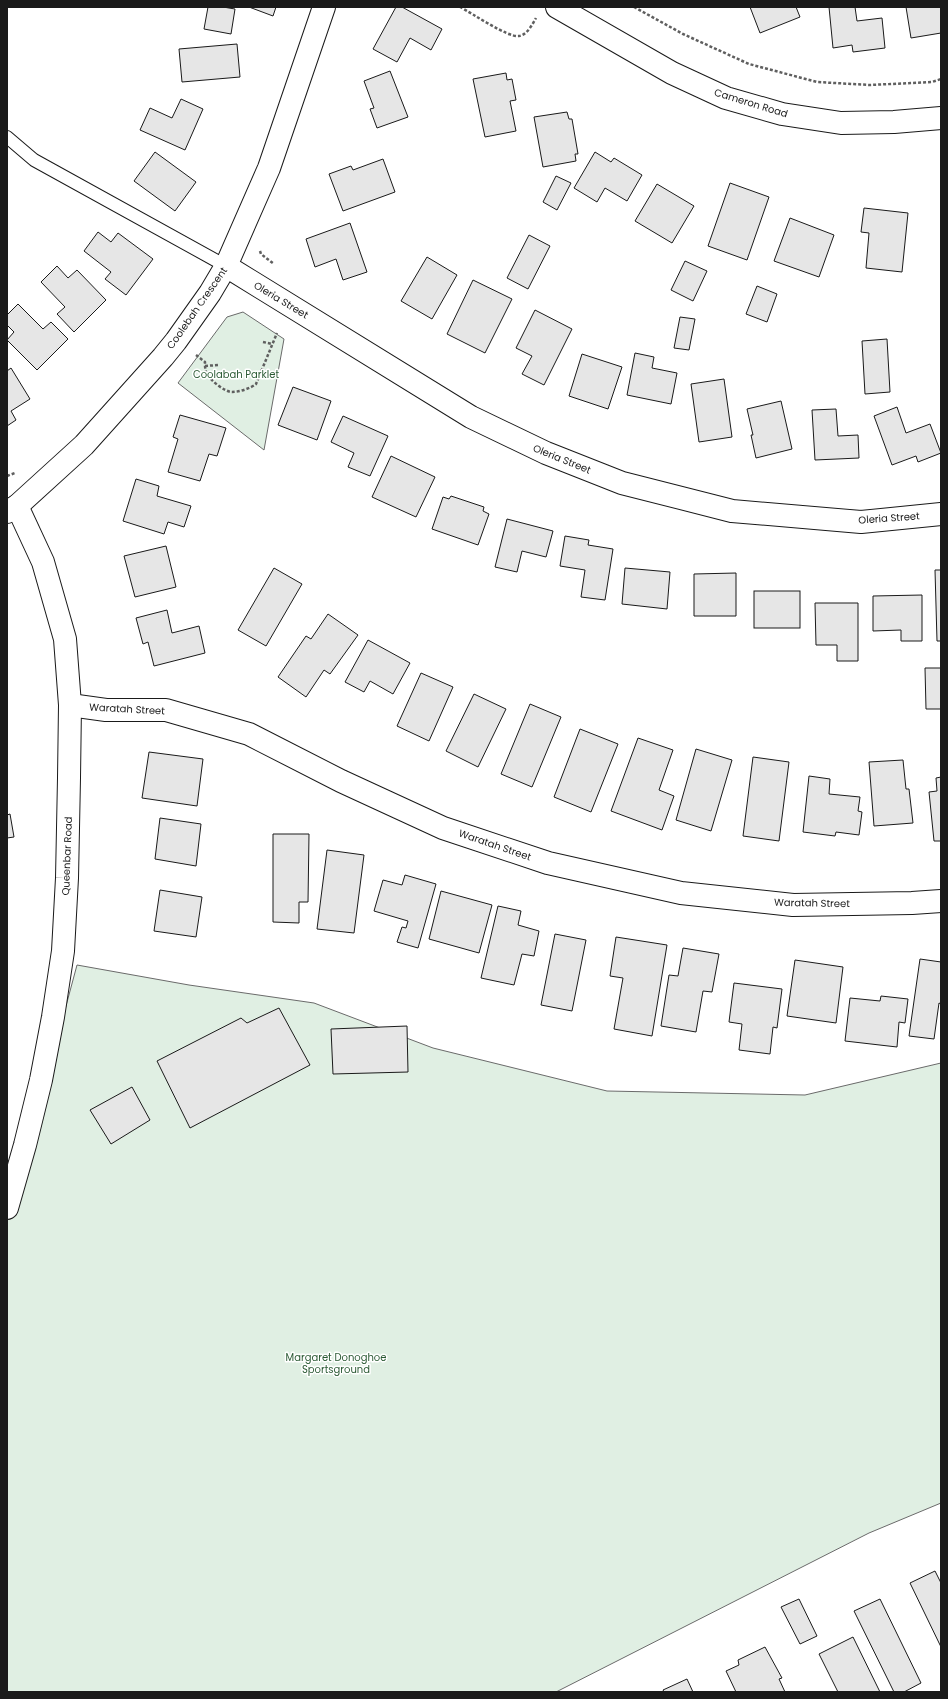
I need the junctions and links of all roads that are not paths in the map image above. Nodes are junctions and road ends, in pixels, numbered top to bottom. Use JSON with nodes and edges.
{"nodes":[{"id":1,"x":324,"y":7,"type":"edge"},
{"id":2,"x":548,"y":10,"type":"edge"},
{"id":3,"x":941,"y":118,"type":"edge"},
{"id":4,"x":7,"y":136,"type":"edge"},
{"id":5,"x":226,"y":266,"type":"junction"},
{"id":6,"x":12,"y":509,"type":"edge"},
{"id":7,"x":941,"y":514,"type":"edge"},
{"id":8,"x":70,"y":706,"type":"junction"},
{"id":9,"x":941,"y":901,"type":"edge"},
{"id":10,"x":7,"y":1208,"type":"edge"}],
"edges":[{"from":1,"to":5,"type":"street","name":"Coolebah Crescent"},
{"from":2,"to":3,"type":"street","name":"Cameron Road"},
{"from":4,"to":5,"type":"lane"},
{"from":5,"to":6,"type":"street","name":"Coolebah Crescent"},
{"from":5,"to":7,"type":"street","name":"Oleria Street"},
{"from":6,"to":8,"type":"street","name":"Queenbar Road"},
{"from":8,"to":9,"type":"street","name":"Waratah Street"},
{"from":8,"to":10,"type":"street","name":"Queenbar Road"}]}
